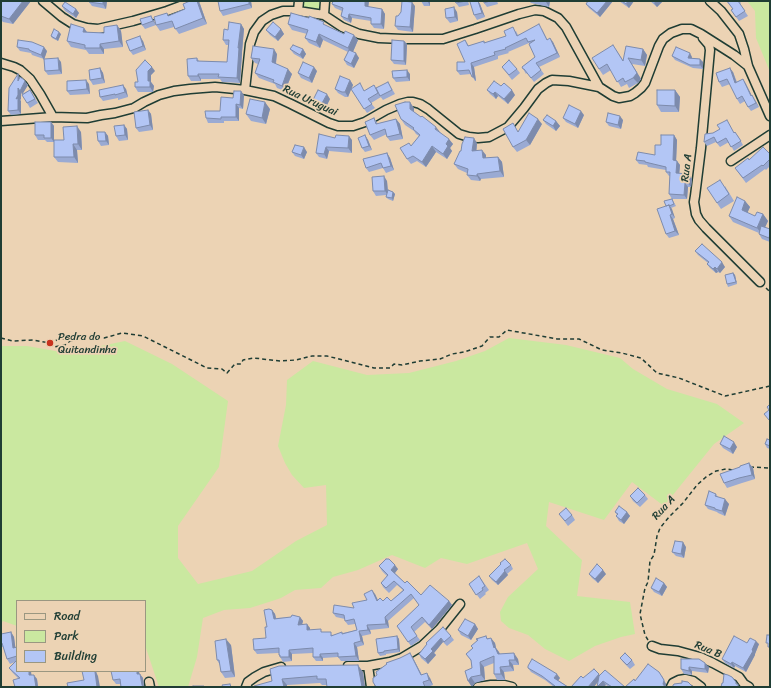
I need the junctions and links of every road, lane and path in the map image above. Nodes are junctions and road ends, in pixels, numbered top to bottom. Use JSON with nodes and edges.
{"nodes":[{"id":1,"x":43,"y":1,"type":"edge"},
{"id":2,"x":194,"y":1,"type":"edge"},
{"id":3,"x":300,"y":1,"type":"edge"},
{"id":4,"x":325,"y":1,"type":"edge"},
{"id":5,"x":710,"y":1,"type":"edge"},
{"id":6,"x":298,"y":11,"type":"junction"},
{"id":7,"x":324,"y":15,"type":"junction"},
{"id":8,"x":701,"y":34,"type":"junction"},
{"id":9,"x":1,"y":63,"type":"edge"},
{"id":10,"x":748,"y":66,"type":"junction"},
{"id":11,"x":599,"y":87,"type":"junction"},
{"id":12,"x":245,"y":90,"type":"junction"},
{"id":13,"x":770,"y":116,"type":"edge"},
{"id":14,"x":53,"y":117,"type":"junction"},
{"id":15,"x":1,"y":120,"type":"edge"},
{"id":16,"x":770,"y":135,"type":"edge"},
{"id":17,"x":731,"y":161,"type":"dead end"},
{"id":18,"x":760,"y":282,"type":"dead end"},
{"id":19,"x":1,"y":338,"type":"edge"},
{"id":20,"x":70,"y":341,"type":"junction"},
{"id":21,"x":50,"y":343,"type":"junction"},
{"id":22,"x":770,"y":386,"type":"edge"},
{"id":23,"x":745,"y":468,"type":"edge"},
{"id":24,"x":770,"y":468,"type":"edge"},
{"id":25,"x":738,"y":470,"type":"edge"},
{"id":26,"x":460,"y":604,"type":"dead end"},
{"id":27,"x":652,"y":646,"type":"joint"},
{"id":28,"x":290,"y":666,"type":"edge"},
{"id":29,"x":340,"y":666,"type":"edge"},
{"id":30,"x":368,"y":666,"type":"junction"},
{"id":31,"x":246,"y":687,"type":"edge"},
{"id":32,"x":371,"y":687,"type":"edge"},
{"id":33,"x":478,"y":687,"type":"edge"},
{"id":34,"x":512,"y":687,"type":"edge"},
{"id":35,"x":671,"y":687,"type":"edge"},
{"id":36,"x":701,"y":687,"type":"edge"},
{"id":37,"x":749,"y":687,"type":"edge"}],
"edges":[{"from":1,"to":2,"type":"street"},
{"from":3,"to":6,"type":"street"},
{"from":4,"to":7,"type":"street"},
{"from":5,"to":10,"type":"street"},
{"from":6,"to":7,"type":"street"},
{"from":6,"to":12,"type":"street"},
{"from":7,"to":11,"type":"street"},
{"from":8,"to":10,"type":"street"},
{"from":8,"to":11,"type":"street"},
{"from":8,"to":18,"type":"street","name":"Rua A"},
{"from":9,"to":14,"type":"street"},
{"from":10,"to":13,"type":"street"},
{"from":11,"to":12,"type":"street","name":"Rua Uruguai"},
{"from":12,"to":14,"type":"street","name":"Rua Uruguai"},
{"from":14,"to":15,"type":"street","name":"Rua Uruguai"},
{"from":16,"to":17,"type":"street"},
{"from":19,"to":21,"type":"path"},
{"from":20,"to":21,"type":"path"},
{"from":20,"to":21,"type":"path"},
{"from":20,"to":22,"type":"path"},
{"from":23,"to":24,"type":"path"},
{"from":25,"to":27,"type":"path","name":"Rua A"},
{"from":26,"to":30,"type":"street"},
{"from":27,"to":37,"type":"street","name":"Rua B"},
{"from":28,"to":31,"type":"street"},
{"from":29,"to":30,"type":"street"},
{"from":30,"to":32,"type":"street"},
{"from":33,"to":34,"type":"street"},
{"from":35,"to":36,"type":"street"}]}
